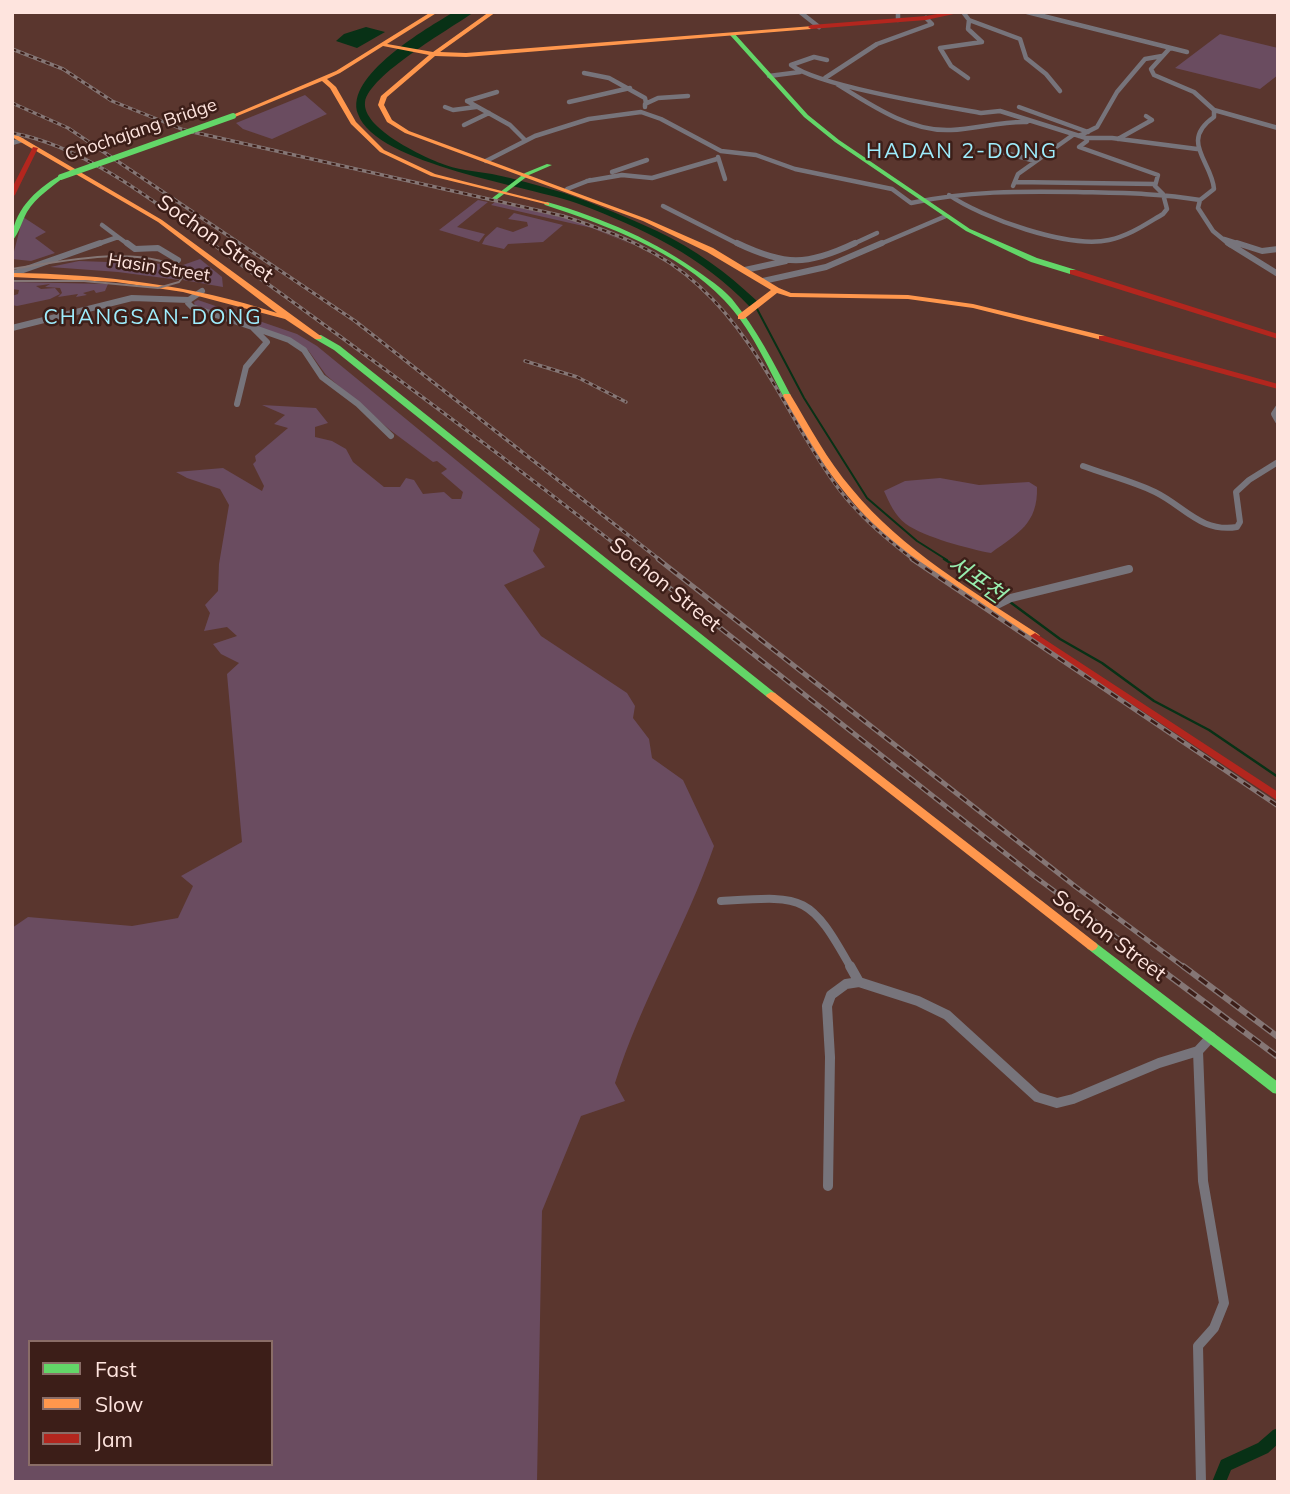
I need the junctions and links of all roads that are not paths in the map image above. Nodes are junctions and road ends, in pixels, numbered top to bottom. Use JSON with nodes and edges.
{"nodes":[{"id":1,"x":435,"y":12,"type":"edge"},
{"id":2,"x":493,"y":12,"type":"edge"},
{"id":3,"x":800,"y":12,"type":"edge"},
{"id":4,"x":961,"y":12,"type":"edge"},
{"id":5,"x":1027,"y":12,"type":"edge"},
{"id":6,"x":898,"y":16,"type":"edge"},
{"id":7,"x":926,"y":18,"type":"junction"},
{"id":8,"x":969,"y":20,"type":"junction"},
{"id":9,"x":819,"y":27,"type":"junction"},
{"id":10,"x":732,"y":34,"type":"junction"},
{"id":11,"x":391,"y":46,"type":"junction"},
{"id":12,"x":1170,"y":48,"type":"junction"},
{"id":13,"x":1187,"y":52,"type":"dead end"},
{"id":14,"x":434,"y":54,"type":"junction"},
{"id":15,"x":1162,"y":56,"type":"junction"},
{"id":16,"x":827,"y":61,"type":"dead end"},
{"id":17,"x":800,"y":72,"type":"junction"},
{"id":18,"x":584,"y":73,"type":"dead end"},
{"id":19,"x":769,"y":76,"type":"junction"},
{"id":20,"x":825,"y":78,"type":"junction"},
{"id":21,"x":968,"y":78,"type":"dead end"},
{"id":22,"x":325,"y":80,"type":"junction"},
{"id":23,"x":836,"y":82,"type":"junction"},
{"id":24,"x":630,"y":88,"type":"junction"},
{"id":25,"x":1060,"y":91,"type":"dead end"},
{"id":26,"x":497,"y":92,"type":"dead end"},
{"id":27,"x":688,"y":96,"type":"dead end"},
{"id":28,"x":569,"y":102,"type":"dead end"},
{"id":29,"x":646,"y":103,"type":"junction"},
{"id":30,"x":445,"y":107,"type":"dead end"},
{"id":31,"x":476,"y":107,"type":"junction"},
{"id":32,"x":1019,"y":107,"type":"dead end"},
{"id":33,"x":1214,"y":110,"type":"junction"},
{"id":34,"x":489,"y":113,"type":"junction"},
{"id":35,"x":644,"y":113,"type":"junction"},
{"id":36,"x":1146,"y":116,"type":"dead end"},
{"id":37,"x":1037,"y":123,"type":"junction"},
{"id":38,"x":464,"y":125,"type":"dead end"},
{"id":39,"x":1278,"y":128,"type":"edge"},
{"id":40,"x":1087,"y":135,"type":"junction"},
{"id":41,"x":1076,"y":136,"type":"junction"},
{"id":42,"x":15,"y":139,"type":"edge"},
{"id":43,"x":525,"y":139,"type":"junction"},
{"id":44,"x":1118,"y":139,"type":"junction"},
{"id":45,"x":35,"y":148,"type":"junction"},
{"id":46,"x":991,"y":149,"type":"dead end"},
{"id":47,"x":1197,"y":149,"type":"junction"},
{"id":48,"x":720,"y":151,"type":"junction"},
{"id":49,"x":717,"y":159,"type":"junction"},
{"id":50,"x":648,"y":160,"type":"dead end"},
{"id":51,"x":486,"y":161,"type":"junction"},
{"id":52,"x":1035,"y":161,"type":"junction"},
{"id":53,"x":549,"y":165,"type":"dead end"},
{"id":54,"x":524,"y":176,"type":"junction"},
{"id":55,"x":725,"y":179,"type":"dead end"},
{"id":56,"x":16,"y":180,"type":"edge"},
{"id":57,"x":587,"y":181,"type":"junction"},
{"id":58,"x":1015,"y":182,"type":"junction"},
{"id":59,"x":1155,"y":184,"type":"junction"},
{"id":60,"x":567,"y":189,"type":"junction"},
{"id":61,"x":1011,"y":192,"type":"junction"},
{"id":62,"x":502,"y":193,"type":"junction"},
{"id":63,"x":1163,"y":194,"type":"junction"},
{"id":64,"x":12,"y":195,"type":"edge"},
{"id":65,"x":949,"y":195,"type":"junction"},
{"id":66,"x":923,"y":200,"type":"junction"},
{"id":67,"x":1200,"y":200,"type":"junction"},
{"id":68,"x":663,"y":206,"type":"dead end"},
{"id":69,"x":946,"y":216,"type":"junction"},
{"id":70,"x":102,"y":225,"type":"dead end"},
{"id":71,"x":877,"y":233,"type":"dead end"},
{"id":72,"x":118,"y":237,"type":"junction"},
{"id":73,"x":1220,"y":238,"type":"junction"},
{"id":74,"x":12,"y":239,"type":"edge"},
{"id":75,"x":1278,"y":249,"type":"edge"},
{"id":76,"x":178,"y":260,"type":"dead end"},
{"id":77,"x":786,"y":261,"type":"junction"},
{"id":78,"x":745,"y":270,"type":"junction"},
{"id":79,"x":12,"y":274,"type":"edge"},
{"id":80,"x":1278,"y":274,"type":"edge"},
{"id":81,"x":762,"y":281,"type":"junction"},
{"id":82,"x":776,"y":290,"type":"junction"},
{"id":83,"x":202,"y":291,"type":"junction"},
{"id":84,"x":189,"y":300,"type":"junction"},
{"id":85,"x":744,"y":314,"type":"junction"},
{"id":86,"x":296,"y":323,"type":"junction"},
{"id":87,"x":252,"y":327,"type":"junction"},
{"id":88,"x":12,"y":328,"type":"edge"},
{"id":89,"x":1278,"y":337,"type":"edge"},
{"id":90,"x":1278,"y":387,"type":"edge"},
{"id":91,"x":237,"y":404,"type":"dead end"},
{"id":92,"x":1278,"y":408,"type":"edge"},
{"id":93,"x":1278,"y":421,"type":"edge"},
{"id":94,"x":391,"y":436,"type":"dead end"},
{"id":95,"x":1278,"y":463,"type":"edge"},
{"id":96,"x":1083,"y":466,"type":"dead end"},
{"id":97,"x":1129,"y":569,"type":"dead end"},
{"id":98,"x":1002,"y":602,"type":"junction"},
{"id":99,"x":1278,"y":797,"type":"edge"},
{"id":100,"x":721,"y":901,"type":"dead end"},
{"id":101,"x":859,"y":982,"type":"junction"},
{"id":102,"x":1211,"y":1037,"type":"junction"},
{"id":103,"x":1198,"y":1051,"type":"junction"},
{"id":104,"x":1278,"y":1089,"type":"edge"},
{"id":105,"x":828,"y":1185,"type":"dead end"},
{"id":106,"x":1201,"y":1482,"type":"edge"}],
"edges":[{"from":1,"to":11,"type":"street","name":"Chochajang Bridge"},
{"from":2,"to":14,"type":"street"},
{"from":3,"to":9,"type":"street"},
{"from":4,"to":7,"type":"street"},
{"from":4,"to":8,"type":"street"},
{"from":5,"to":12,"type":"street"},
{"from":6,"to":7,"type":"street"},
{"from":6,"to":9,"type":"street"},
{"from":7,"to":20,"type":"street"},
{"from":8,"to":21,"type":"street"},
{"from":8,"to":25,"type":"street"},
{"from":9,"to":10,"type":"street"},
{"from":10,"to":14,"type":"street"},
{"from":10,"to":19,"type":"street"},
{"from":11,"to":14,"type":"street"},
{"from":11,"to":22,"type":"street","name":"Chochajang Bridge"},
{"from":12,"to":13,"type":"street"},
{"from":12,"to":15,"type":"street"},
{"from":14,"to":51,"type":"street"},
{"from":15,"to":33,"type":"street"},
{"from":15,"to":40,"type":"street"},
{"from":16,"to":17,"type":"street"},
{"from":17,"to":19,"type":"street"},
{"from":17,"to":20,"type":"street"},
{"from":18,"to":24,"type":"street"},
{"from":19,"to":66,"type":"street"},
{"from":20,"to":23,"type":"street"},
{"from":22,"to":62,"type":"street"},
{"from":22,"to":74,"type":"street","name":"Chochajang Bridge","bridge":true},
{"from":23,"to":37,"type":"street"},
{"from":23,"to":37,"type":"street"},
{"from":24,"to":28,"type":"street"},
{"from":24,"to":29,"type":"street"},
{"from":26,"to":31,"type":"street"},
{"from":27,"to":29,"type":"street"},
{"from":29,"to":35,"type":"street"},
{"from":30,"to":31,"type":"street"},
{"from":31,"to":34,"type":"street"},
{"from":32,"to":40,"type":"street"},
{"from":33,"to":39,"type":"street"},
{"from":33,"to":47,"type":"street"},
{"from":34,"to":38,"type":"street"},
{"from":34,"to":43,"type":"street"},
{"from":35,"to":43,"type":"street"},
{"from":35,"to":48,"type":"street"},
{"from":36,"to":44,"type":"street"},
{"from":37,"to":41,"type":"street"},
{"from":40,"to":41,"type":"street"},
{"from":40,"to":44,"type":"street"},
{"from":40,"to":59,"type":"street"},
{"from":41,"to":52,"type":"street"},
{"from":42,"to":45,"type":"street","name":"Sochon Street"},
{"from":43,"to":51,"type":"street"},
{"from":44,"to":47,"type":"street"},
{"from":45,"to":56,"type":"street"},
{"from":45,"to":86,"type":"street","name":"Sochon Street"},
{"from":46,"to":52,"type":"street"},
{"from":47,"to":67,"type":"street"},
{"from":48,"to":49,"type":"street"},
{"from":48,"to":66,"type":"street"},
{"from":49,"to":55,"type":"street"},
{"from":49,"to":57,"type":"street"},
{"from":50,"to":57,"type":"street"},
{"from":51,"to":54,"type":"street"},
{"from":52,"to":58,"type":"street"},
{"from":53,"to":54,"type":"street"},
{"from":54,"to":60,"type":"street"},
{"from":54,"to":62,"type":"street"},
{"from":56,"to":64,"type":"street"},
{"from":57,"to":60,"type":"street"},
{"from":58,"to":59,"type":"street"},
{"from":58,"to":61,"type":"street"},
{"from":59,"to":63,"type":"street"},
{"from":60,"to":78,"type":"street"},
{"from":61,"to":63,"type":"street"},
{"from":61,"to":65,"type":"street"},
{"from":62,"to":85,"type":"street"},
{"from":63,"to":65,"type":"street"},
{"from":63,"to":67,"type":"street"},
{"from":65,"to":66,"type":"street"},
{"from":66,"to":69,"type":"street"},
{"from":67,"to":73,"type":"street"},
{"from":68,"to":77,"type":"street"},
{"from":69,"to":81,"type":"street"},
{"from":69,"to":89,"type":"street"},
{"from":70,"to":72,"type":"street"},
{"from":71,"to":77,"type":"street"},
{"from":72,"to":76,"type":"street"},
{"from":72,"to":79,"type":"street"},
{"from":73,"to":75,"type":"street"},
{"from":73,"to":80,"type":"street"},
{"from":77,"to":78,"type":"street"},
{"from":78,"to":81,"type":"street"},
{"from":79,"to":83,"type":"street","name":"Hasin Street"},
{"from":81,"to":82,"type":"street"},
{"from":82,"to":85,"type":"street"},
{"from":82,"to":90,"type":"street"},
{"from":83,"to":84,"type":"street"},
{"from":83,"to":86,"type":"street","name":"Hasin Street"},
{"from":84,"to":87,"type":"street"},
{"from":84,"to":88,"type":"street"},
{"from":85,"to":98,"type":"street"},
{"from":86,"to":102,"type":"street","name":"Sochon Street"},
{"from":87,"to":91,"type":"street"},
{"from":87,"to":94,"type":"street"},
{"from":92,"to":93,"type":"street"},
{"from":95,"to":96,"type":"street"},
{"from":97,"to":98,"type":"street"},
{"from":98,"to":99,"type":"street"},
{"from":100,"to":101,"type":"street"},
{"from":101,"to":103,"type":"street"},
{"from":101,"to":105,"type":"street"},
{"from":102,"to":103,"type":"street"},
{"from":102,"to":104,"type":"street","name":"Sochon Street"},
{"from":103,"to":106,"type":"street"}]}
